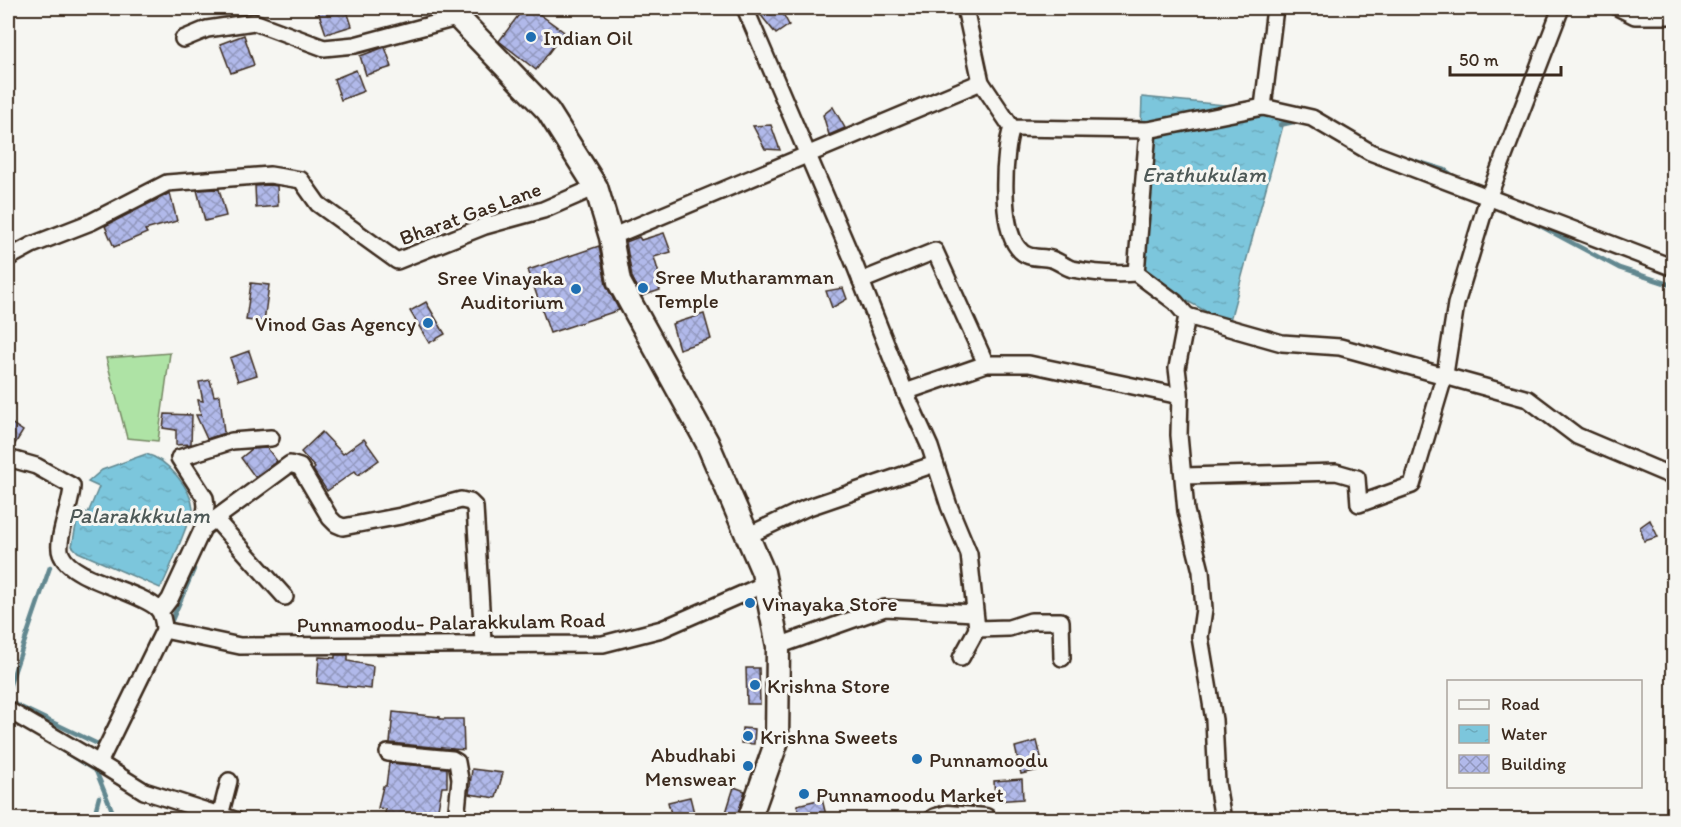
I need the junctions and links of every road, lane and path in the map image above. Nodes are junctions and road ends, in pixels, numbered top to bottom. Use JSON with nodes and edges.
{"nodes":[{"id":1,"x":745,"y":8,"type":"edge"},
{"id":2,"x":965,"y":8,"type":"edge"},
{"id":3,"x":1275,"y":8,"type":"edge"},
{"id":4,"x":1561,"y":8,"type":"edge"},
{"id":5,"x":1619,"y":8,"type":"edge"},
{"id":6,"x":454,"y":12,"type":"edge"},
{"id":7,"x":1674,"y":16,"type":"edge"},
{"id":8,"x":183,"y":39,"type":"dead end"},
{"id":9,"x":981,"y":82,"type":"junction"},
{"id":10,"x":1263,"y":107,"type":"junction"},
{"id":11,"x":1012,"y":128,"type":"junction"},
{"id":12,"x":1148,"y":130,"type":"junction"},
{"id":13,"x":808,"y":154,"type":"junction"},
{"id":14,"x":596,"y":187,"type":"junction"},
{"id":15,"x":1488,"y":198,"type":"junction"},
{"id":16,"x":611,"y":237,"type":"junction"},
{"id":17,"x":8,"y":258,"type":"edge"},
{"id":18,"x":1674,"y":268,"type":"edge"},
{"id":19,"x":1136,"y":273,"type":"junction"},
{"id":20,"x":861,"y":281,"type":"junction"},
{"id":21,"x":1187,"y":316,"type":"junction"},
{"id":22,"x":986,"y":364,"type":"junction"},
{"id":23,"x":1445,"y":374,"type":"junction"},
{"id":24,"x":905,"y":392,"type":"junction"},
{"id":25,"x":1180,"y":396,"type":"junction"},
{"id":26,"x":271,"y":438,"type":"dead end"},
{"id":27,"x":8,"y":458,"type":"edge"},
{"id":28,"x":935,"y":464,"type":"junction"},
{"id":29,"x":1184,"y":476,"type":"junction"},
{"id":30,"x":1674,"y":477,"type":"edge"},
{"id":31,"x":209,"y":523,"type":"junction"},
{"id":32,"x":747,"y":536,"type":"junction"},
{"id":33,"x":765,"y":584,"type":"junction"},
{"id":34,"x":285,"y":597,"type":"dead end"},
{"id":35,"x":158,"y":608,"type":"junction"},
{"id":36,"x":974,"y":613,"type":"junction"},
{"id":37,"x":977,"y":629,"type":"junction"},
{"id":38,"x":169,"y":631,"type":"junction"},
{"id":39,"x":483,"y":642,"type":"junction"},
{"id":40,"x":778,"y":646,"type":"junction"},
{"id":41,"x":961,"y":658,"type":"dead end"},
{"id":42,"x":1062,"y":658,"type":"dead end"},
{"id":43,"x":8,"y":710,"type":"edge"},
{"id":44,"x":388,"y":753,"type":"dead end"},
{"id":45,"x":99,"y":763,"type":"junction"},
{"id":46,"x":229,"y":781,"type":"dead end"},
{"id":47,"x":228,"y":818,"type":"edge"},
{"id":48,"x":456,"y":819,"type":"edge"},
{"id":49,"x":749,"y":819,"type":"edge"},
{"id":50,"x":936,"y":819,"type":"edge"},
{"id":51,"x":985,"y":819,"type":"edge"},
{"id":52,"x":1223,"y":819,"type":"edge"}],
"edges":[{"from":1,"to":13,"type":"street"},
{"from":2,"to":9,"type":"street"},
{"from":3,"to":10,"type":"street"},
{"from":4,"to":15,"type":"street"},
{"from":5,"to":7,"type":"street"},
{"from":6,"to":8,"type":"street"},
{"from":6,"to":14,"type":"main road"},
{"from":9,"to":11,"type":"street"},
{"from":9,"to":13,"type":"street"},
{"from":10,"to":12,"type":"street"},
{"from":10,"to":15,"type":"street"},
{"from":11,"to":12,"type":"street"},
{"from":11,"to":19,"type":"street"},
{"from":12,"to":19,"type":"street"},
{"from":13,"to":16,"type":"street"},
{"from":13,"to":20,"type":"street"},
{"from":14,"to":16,"type":"main road"},
{"from":14,"to":17,"type":"street","name":"Bharat Gas Lane"},
{"from":15,"to":18,"type":"street"},
{"from":15,"to":23,"type":"street"},
{"from":16,"to":32,"type":"main road"},
{"from":19,"to":21,"type":"street"},
{"from":20,"to":22,"type":"street"},
{"from":20,"to":24,"type":"street"},
{"from":21,"to":23,"type":"street"},
{"from":21,"to":25,"type":"street"},
{"from":22,"to":24,"type":"street"},
{"from":22,"to":25,"type":"street"},
{"from":23,"to":29,"type":"street"},
{"from":23,"to":30,"type":"street"},
{"from":24,"to":28,"type":"street"},
{"from":25,"to":29,"type":"street"},
{"from":26,"to":31,"type":"street"},
{"from":27,"to":35,"type":"street"},
{"from":28,"to":32,"type":"street"},
{"from":28,"to":36,"type":"street"},
{"from":29,"to":52,"type":"street"},
{"from":31,"to":34,"type":"street"},
{"from":31,"to":35,"type":"street"},
{"from":31,"to":39,"type":"street"},
{"from":32,"to":33,"type":"main road"},
{"from":33,"to":39,"type":"street","name":"Punnamoodu- Palarakkulam Road"},
{"from":33,"to":40,"type":"main road"},
{"from":35,"to":38,"type":"street"},
{"from":36,"to":37,"type":"street"},
{"from":36,"to":40,"type":"street"},
{"from":37,"to":41,"type":"street"},
{"from":37,"to":42,"type":"street"},
{"from":38,"to":39,"type":"street","name":"Punnamoodu- Palarakkulam Road"},
{"from":38,"to":45,"type":"street"},
{"from":40,"to":49,"type":"main road"},
{"from":43,"to":45,"type":"street"},
{"from":44,"to":48,"type":"street"},
{"from":45,"to":47,"type":"street"},
{"from":46,"to":47,"type":"street"},
{"from":50,"to":51,"type":"main road"}]}
